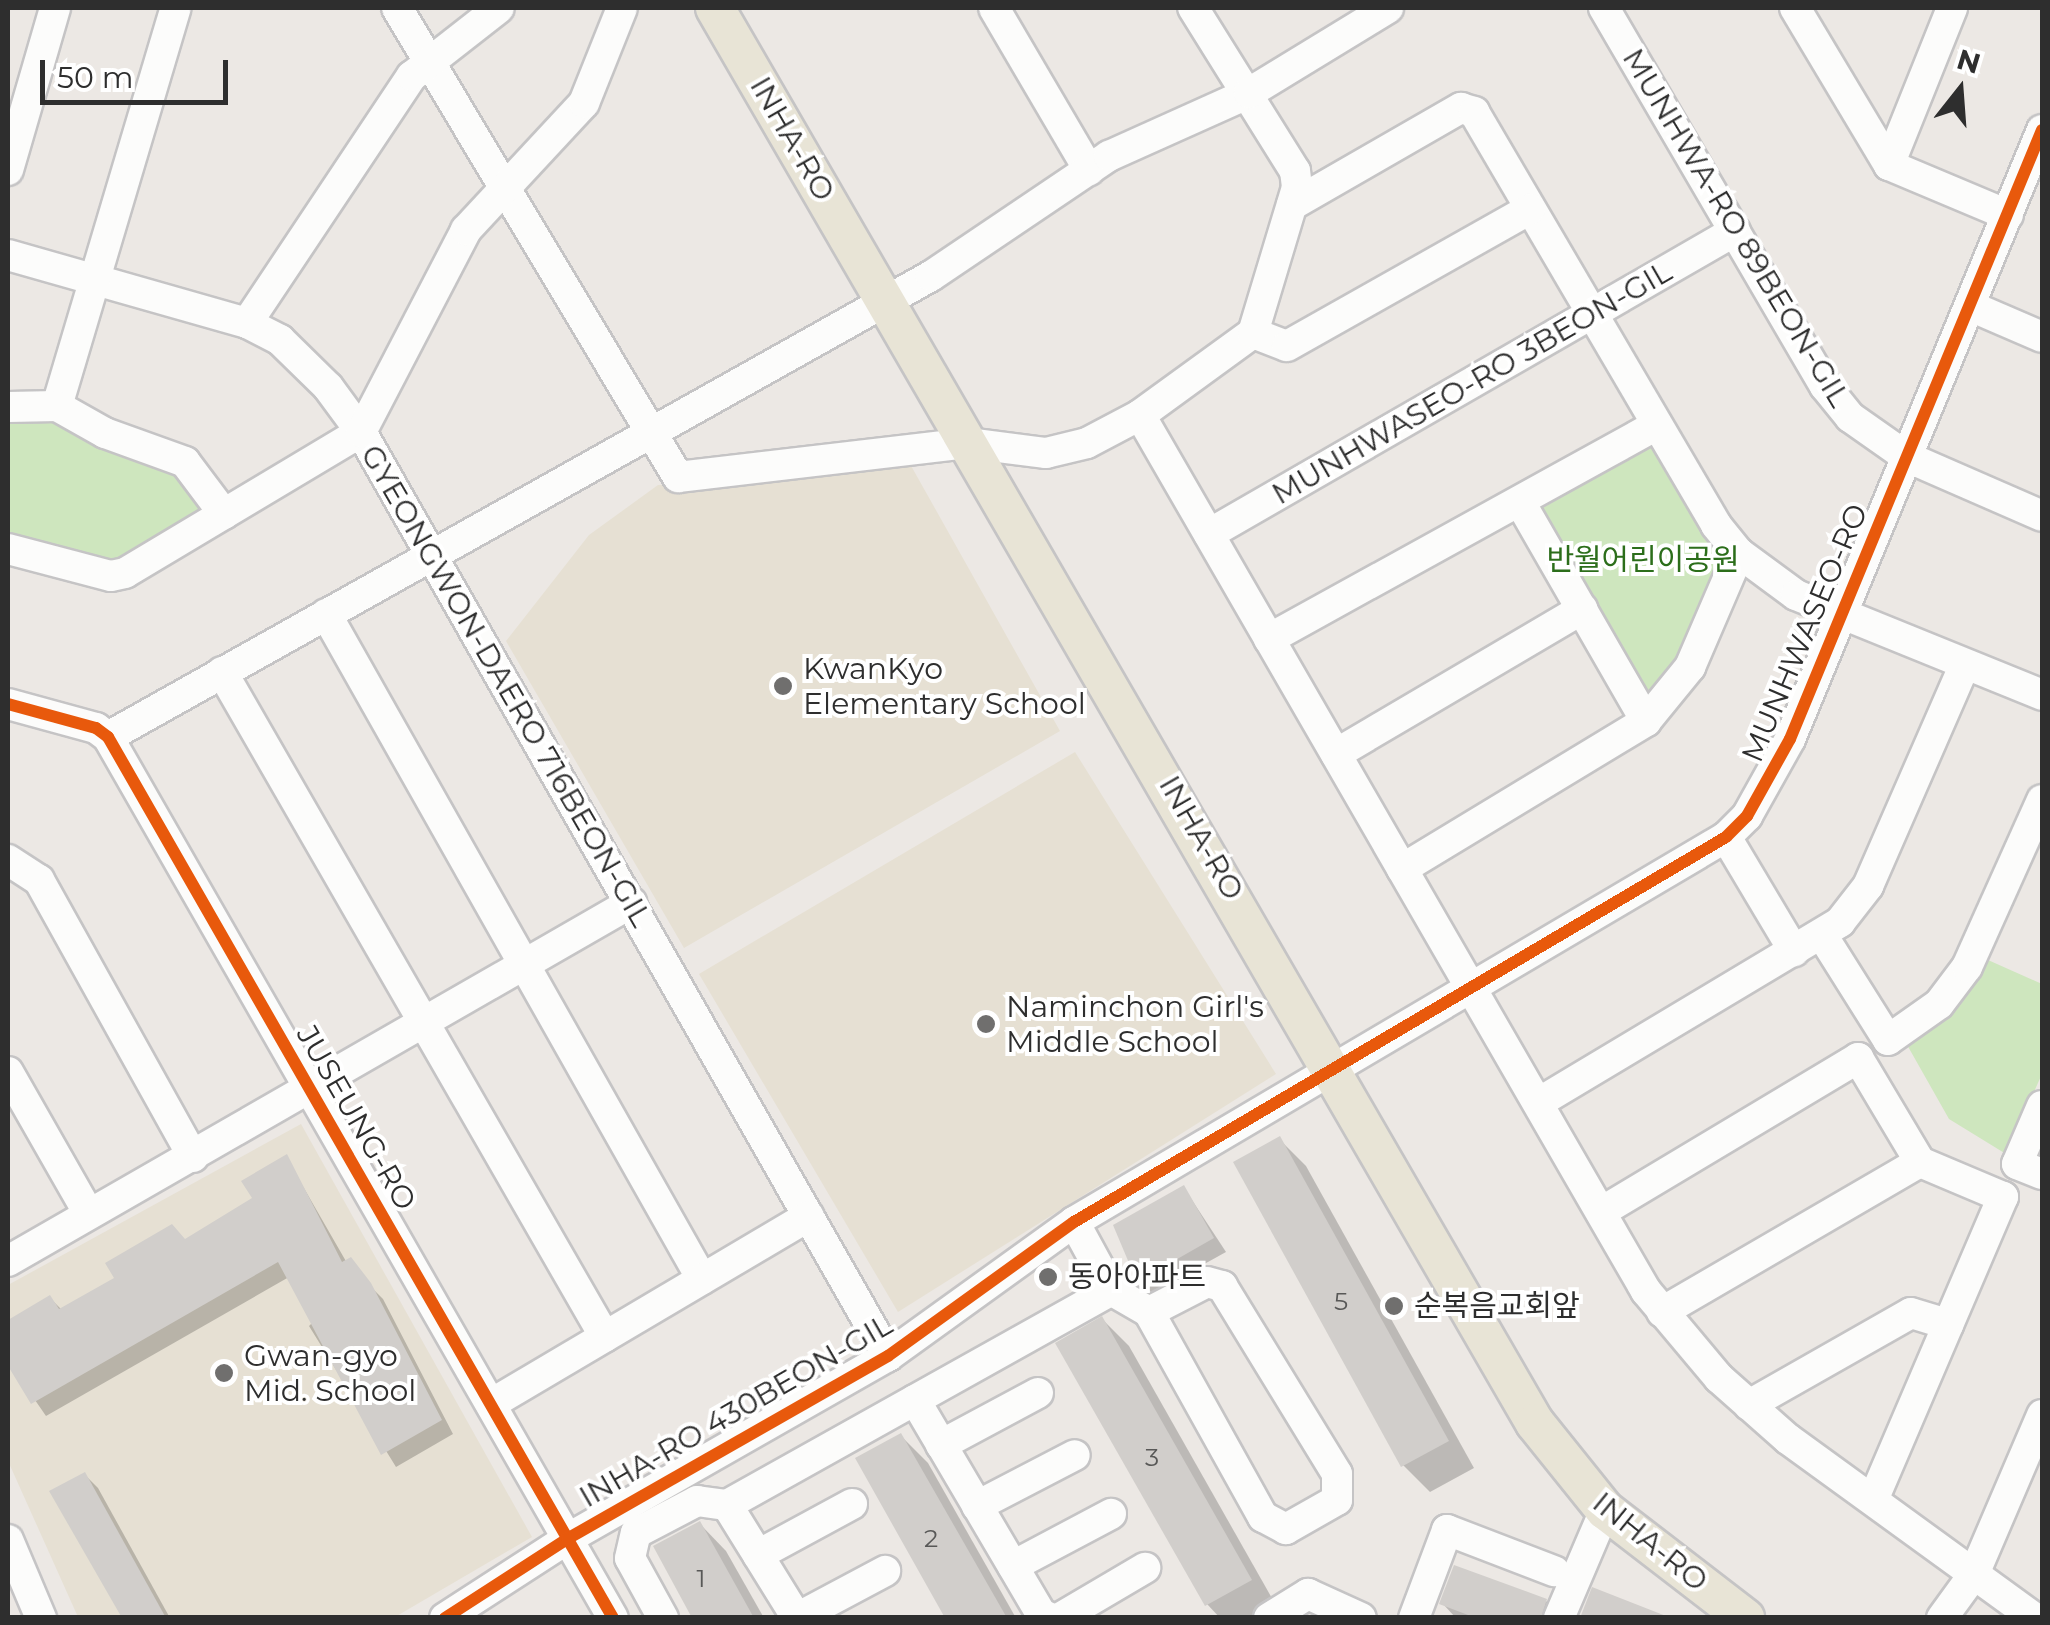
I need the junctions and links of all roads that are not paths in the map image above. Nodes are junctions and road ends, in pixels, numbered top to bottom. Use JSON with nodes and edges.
{"nodes":[{"id":1,"x":55,"y":8,"type":"edge"},
{"id":2,"x":176,"y":8,"type":"edge"},
{"id":3,"x":397,"y":8,"type":"edge"},
{"id":4,"x":498,"y":8,"type":"edge"},
{"id":5,"x":622,"y":8,"type":"edge"},
{"id":6,"x":715,"y":8,"type":"edge"},
{"id":7,"x":994,"y":8,"type":"edge"},
{"id":8,"x":1193,"y":8,"type":"edge"},
{"id":9,"x":1388,"y":8,"type":"edge"},
{"id":10,"x":1604,"y":8,"type":"edge"},
{"id":11,"x":1795,"y":8,"type":"edge"},
{"id":12,"x":1952,"y":8,"type":"edge"},
{"id":13,"x":431,"y":56,"type":"junction"},
{"id":14,"x":1249,"y":92,"type":"junction"},
{"id":15,"x":2042,"y":130,"type":"edge"},
{"id":16,"x":1890,"y":165,"type":"junction"},
{"id":17,"x":8,"y":170,"type":"edge"},
{"id":18,"x":1088,"y":170,"type":"junction"},
{"id":19,"x":504,"y":181,"type":"junction"},
{"id":20,"x":1292,"y":204,"type":"junction"},
{"id":21,"x":1530,"y":209,"type":"junction"},
{"id":22,"x":2008,"y":215,"type":"junction"},
{"id":23,"x":1735,"y":232,"type":"junction"},
{"id":24,"x":8,"y":255,"type":"edge"},
{"id":25,"x":95,"y":279,"type":"junction"},
{"id":26,"x":884,"y":297,"type":"junction"},
{"id":27,"x":1970,"y":306,"type":"junction"},
{"id":28,"x":1592,"y":314,"type":"junction"},
{"id":29,"x":247,"y":324,"type":"junction"},
{"id":30,"x":1253,"y":333,"type":"junction"},
{"id":31,"x":2042,"y":337,"type":"edge"},
{"id":32,"x":8,"y":406,"type":"edge"},
{"id":33,"x":56,"y":406,"type":"junction"},
{"id":34,"x":1140,"y":415,"type":"junction"},
{"id":35,"x":1657,"y":425,"type":"junction"},
{"id":36,"x":650,"y":430,"type":"junction"},
{"id":37,"x":361,"y":432,"type":"junction"},
{"id":38,"x":968,"y":443,"type":"junction"},
{"id":39,"x":1907,"y":457,"type":"junction"},
{"id":40,"x":1520,"y":502,"type":"junction"},
{"id":41,"x":224,"y":514,"type":"junction"},
{"id":42,"x":2042,"y":516,"type":"edge"},
{"id":43,"x":1209,"y":534,"type":"junction"},
{"id":44,"x":8,"y":549,"type":"edge"},
{"id":45,"x":1739,"y":553,"type":"junction"},
{"id":46,"x":431,"y":554,"type":"junction"},
{"id":47,"x":1582,"y":609,"type":"junction"},
{"id":48,"x":326,"y":614,"type":"junction"},
{"id":49,"x":1840,"y":614,"type":"junction"},
{"id":50,"x":1269,"y":638,"type":"junction"},
{"id":51,"x":1966,"y":664,"type":"junction"},
{"id":52,"x":222,"y":672,"type":"junction"},
{"id":53,"x":2042,"y":695,"type":"edge"},
{"id":54,"x":8,"y":704,"type":"edge"},
{"id":55,"x":1646,"y":721,"type":"junction"},
{"id":56,"x":108,"y":737,"type":"junction"},
{"id":57,"x":1336,"y":754,"type":"junction"},
{"id":58,"x":2042,"y":800,"type":"edge"},
{"id":59,"x":1726,"y":837,"type":"junction"},
{"id":60,"x":8,"y":860,"type":"edge"},
{"id":61,"x":1402,"y":869,"type":"junction"},
{"id":62,"x":630,"y":903,"type":"junction"},
{"id":63,"x":1822,"y":935,"type":"junction"},
{"id":64,"x":1794,"y":951,"type":"junction"},
{"id":65,"x":524,"y":966,"type":"junction"},
{"id":66,"x":1472,"y":990,"type":"junction"},
{"id":67,"x":425,"y":1024,"type":"junction"},
{"id":68,"x":8,"y":1072,"type":"edge"},
{"id":69,"x":1337,"y":1072,"type":"junction"},
{"id":70,"x":312,"y":1090,"type":"junction"},
{"id":71,"x":1538,"y":1103,"type":"junction"},
{"id":72,"x":2042,"y":1106,"type":"edge"},
{"id":73,"x":193,"y":1156,"type":"junction"},
{"id":74,"x":1920,"y":1162,"type":"junction"},
{"id":75,"x":2030,"y":1169,"type":"edge"},
{"id":76,"x":1601,"y":1212,"type":"junction"},
{"id":77,"x":90,"y":1214,"type":"junction"},
{"id":78,"x":810,"y":1216,"type":"junction"},
{"id":79,"x":1074,"y":1222,"type":"junction"},
{"id":80,"x":8,"y":1262,"type":"edge"},
{"id":81,"x":702,"y":1280,"type":"junction"},
{"id":82,"x":1111,"y":1290,"type":"junction"},
{"id":83,"x":1149,"y":1312,"type":"junction"},
{"id":84,"x":1662,"y":1312,"type":"junction"},
{"id":85,"x":1948,"y":1324,"type":"junction"},
{"id":86,"x":605,"y":1337,"type":"junction"},
{"id":87,"x":888,"y":1356,"type":"junction"},
{"id":88,"x":1038,"y":1393,"type":"dead end"},
{"id":89,"x":915,"y":1400,"type":"junction"},
{"id":90,"x":491,"y":1404,"type":"junction"},
{"id":91,"x":1749,"y":1404,"type":"junction"},
{"id":92,"x":2042,"y":1415,"type":"edge"},
{"id":93,"x":941,"y":1445,"type":"junction"},
{"id":94,"x":1076,"y":1455,"type":"dead end"},
{"id":95,"x":1872,"y":1500,"type":"junction"},
{"id":96,"x":852,"y":1504,"type":"dead end"},
{"id":97,"x":727,"y":1505,"type":"junction"},
{"id":98,"x":978,"y":1506,"type":"junction"},
{"id":99,"x":1605,"y":1510,"type":"junction"},
{"id":100,"x":1112,"y":1514,"type":"dead end"},
{"id":101,"x":8,"y":1540,"type":"edge"},
{"id":102,"x":568,"y":1540,"type":"junction"},
{"id":103,"x":758,"y":1555,"type":"junction"},
{"id":104,"x":1013,"y":1566,"type":"junction"},
{"id":105,"x":1145,"y":1568,"type":"dead end"},
{"id":106,"x":884,"y":1571,"type":"dead end"},
{"id":107,"x":1554,"y":1571,"type":"dead end"},
{"id":108,"x":1974,"y":1574,"type":"junction"},
{"id":109,"x":41,"y":1618,"type":"edge"},
{"id":110,"x":446,"y":1618,"type":"edge"},
{"id":111,"x":613,"y":1618,"type":"edge"},
{"id":112,"x":663,"y":1618,"type":"edge"},
{"id":113,"x":797,"y":1618,"type":"edge"},
{"id":114,"x":1050,"y":1618,"type":"edge"},
{"id":115,"x":1060,"y":1618,"type":"edge"},
{"id":116,"x":1269,"y":1618,"type":"edge"},
{"id":117,"x":1361,"y":1618,"type":"edge"},
{"id":118,"x":1414,"y":1618,"type":"edge"},
{"id":119,"x":1559,"y":1618,"type":"edge"},
{"id":120,"x":1745,"y":1618,"type":"edge"},
{"id":121,"x":1942,"y":1618,"type":"edge"},
{"id":122,"x":2034,"y":1618,"type":"edge"}],
"edges":[{"from":1,"to":17,"type":"street"},
{"from":2,"to":25,"type":"street"},
{"from":3,"to":13,"type":"street"},
{"from":4,"to":13,"type":"street"},
{"from":5,"to":19,"type":"street"},
{"from":6,"to":26,"type":"main road","name":"INHA-RO"},
{"from":7,"to":18,"type":"street"},
{"from":8,"to":14,"type":"street"},
{"from":9,"to":14,"type":"street"},
{"from":10,"to":23,"type":"street","name":"MUNHWA-RO 89BEON-GIL"},
{"from":11,"to":16,"type":"street"},
{"from":12,"to":16,"type":"street"},
{"from":13,"to":19,"type":"street"},
{"from":13,"to":29,"type":"street"},
{"from":14,"to":18,"type":"street"},
{"from":14,"to":20,"type":"street"},
{"from":15,"to":22,"type":"street","name":"MUNHWASEO-RO"},
{"from":16,"to":22,"type":"street"},
{"from":18,"to":26,"type":"street"},
{"from":19,"to":36,"type":"street"},
{"from":19,"to":37,"type":"street"},
{"from":20,"to":21,"type":"street"},
{"from":20,"to":30,"type":"street"},
{"from":21,"to":28,"type":"street"},
{"from":21,"to":30,"type":"street"},
{"from":22,"to":27,"type":"street","name":"MUNHWASEO-RO"},
{"from":23,"to":28,"type":"street","name":"MUNHWASEO-RO 3BEON-GIL"},
{"from":23,"to":39,"type":"street","name":"MUNHWA-RO 89BEON-GIL"},
{"from":24,"to":25,"type":"street","name":"GYEONGWON-DAERO 716BEON-GIL"},
{"from":25,"to":29,"type":"street","name":"GYEONGWON-DAERO 716BEON-GIL"},
{"from":25,"to":33,"type":"street"},
{"from":26,"to":36,"type":"street"},
{"from":26,"to":38,"type":"main road","name":"INHA-RO"},
{"from":27,"to":31,"type":"street"},
{"from":27,"to":39,"type":"street","name":"MUNHWASEO-RO"},
{"from":28,"to":35,"type":"street"},
{"from":28,"to":43,"type":"street","name":"MUNHWASEO-RO 3BEON-GIL"},
{"from":29,"to":37,"type":"street","name":"GYEONGWON-DAERO 716BEON-GIL"},
{"from":30,"to":34,"type":"street"},
{"from":32,"to":33,"type":"street"},
{"from":33,"to":41,"type":"street"},
{"from":34,"to":38,"type":"street"},
{"from":34,"to":43,"type":"street"},
{"from":35,"to":40,"type":"street"},
{"from":35,"to":45,"type":"street"},
{"from":36,"to":38,"type":"street"},
{"from":36,"to":46,"type":"street"},
{"from":37,"to":41,"type":"street"},
{"from":37,"to":46,"type":"street","name":"GYEONGWON-DAERO 716BEON-GIL"},
{"from":38,"to":69,"type":"main road","name":"INHA-RO"},
{"from":39,"to":42,"type":"street","name":"MUNHWA-RO 89BEON-GIL"},
{"from":39,"to":49,"type":"street","name":"MUNHWASEO-RO"},
{"from":40,"to":47,"type":"street"},
{"from":40,"to":50,"type":"street"},
{"from":41,"to":44,"type":"street"},
{"from":43,"to":50,"type":"street"},
{"from":45,"to":49,"type":"street"},
{"from":45,"to":55,"type":"street"},
{"from":46,"to":48,"type":"street"},
{"from":46,"to":62,"type":"street","name":"GYEONGWON-DAERO 716BEON-GIL"},
{"from":47,"to":55,"type":"street"},
{"from":47,"to":57,"type":"street"},
{"from":48,"to":52,"type":"street"},
{"from":48,"to":65,"type":"street"},
{"from":49,"to":51,"type":"street"},
{"from":49,"to":59,"type":"street","name":"MUNHWASEO-RO"},
{"from":50,"to":57,"type":"street"},
{"from":51,"to":53,"type":"street"},
{"from":51,"to":63,"type":"street"},
{"from":52,"to":56,"type":"street"},
{"from":52,"to":67,"type":"street"},
{"from":54,"to":56,"type":"street"},
{"from":55,"to":61,"type":"street"},
{"from":56,"to":70,"type":"street","name":"JUSEUNG-RO"},
{"from":57,"to":61,"type":"street"},
{"from":58,"to":63,"type":"street"},
{"from":59,"to":64,"type":"street"},
{"from":59,"to":66,"type":"street","name":"MUNHWASEO-RO"},
{"from":60,"to":73,"type":"street"},
{"from":61,"to":66,"type":"street"},
{"from":62,"to":65,"type":"street"},
{"from":62,"to":78,"type":"street","name":"GYEONGWON-DAERO 716BEON-GIL"},
{"from":63,"to":64,"type":"street"},
{"from":64,"to":71,"type":"street"},
{"from":65,"to":67,"type":"street"},
{"from":65,"to":81,"type":"street"},
{"from":66,"to":69,"type":"street","name":"MUNHWASEO-RO"},
{"from":66,"to":71,"type":"street"},
{"from":67,"to":70,"type":"street"},
{"from":67,"to":86,"type":"street"},
{"from":68,"to":77,"type":"street"},
{"from":69,"to":79,"type":"street","name":"INHA-RO 430BEON-GIL"},
{"from":69,"to":99,"type":"main road","name":"INHA-RO"},
{"from":70,"to":73,"type":"street"},
{"from":70,"to":90,"type":"street","name":"JUSEUNG-RO"},
{"from":71,"to":76,"type":"street"},
{"from":72,"to":75,"type":"street"},
{"from":73,"to":77,"type":"street"},
{"from":74,"to":76,"type":"street"},
{"from":74,"to":84,"type":"street"},
{"from":74,"to":85,"type":"street"},
{"from":76,"to":84,"type":"street"},
{"from":77,"to":80,"type":"street"},
{"from":78,"to":81,"type":"street"},
{"from":78,"to":87,"type":"street","name":"GYEONGWON-DAERO 716BEON-GIL"},
{"from":79,"to":82,"type":"street"},
{"from":79,"to":87,"type":"street","name":"INHA-RO 430BEON-GIL"},
{"from":81,"to":86,"type":"street"},
{"from":82,"to":83,"type":"street"},
{"from":82,"to":89,"type":"street"},
{"from":83,"to":83,"type":"street"},
{"from":84,"to":91,"type":"street"},
{"from":85,"to":91,"type":"street"},
{"from":85,"to":95,"type":"street"},
{"from":86,"to":90,"type":"street"},
{"from":87,"to":102,"type":"street","name":"INHA-RO 430BEON-GIL"},
{"from":88,"to":93,"type":"street"},
{"from":89,"to":93,"type":"street"},
{"from":89,"to":97,"type":"street"},
{"from":90,"to":102,"type":"street","name":"JUSEUNG-RO"},
{"from":91,"to":95,"type":"street"},
{"from":92,"to":108,"type":"street"},
{"from":93,"to":98,"type":"street"},
{"from":94,"to":98,"type":"street"},
{"from":95,"to":108,"type":"street"},
{"from":96,"to":103,"type":"street"},
{"from":97,"to":103,"type":"street"},
{"from":97,"to":112,"type":"street"},
{"from":98,"to":104,"type":"street"},
{"from":99,"to":119,"type":"street"},
{"from":99,"to":120,"type":"main road","name":"INHA-RO"},
{"from":100,"to":104,"type":"street"},
{"from":101,"to":109,"type":"street"},
{"from":102,"to":110,"type":"street","name":"INHA-RO 430BEON-GIL"},
{"from":102,"to":111,"type":"street","name":"JUSEUNG-RO"},
{"from":103,"to":113,"type":"street"},
{"from":104,"to":114,"type":"street"},
{"from":105,"to":115,"type":"street"},
{"from":106,"to":113,"type":"street"},
{"from":107,"to":118,"type":"street"},
{"from":108,"to":121,"type":"street"},
{"from":108,"to":122,"type":"street"},
{"from":116,"to":117,"type":"street"}]}
